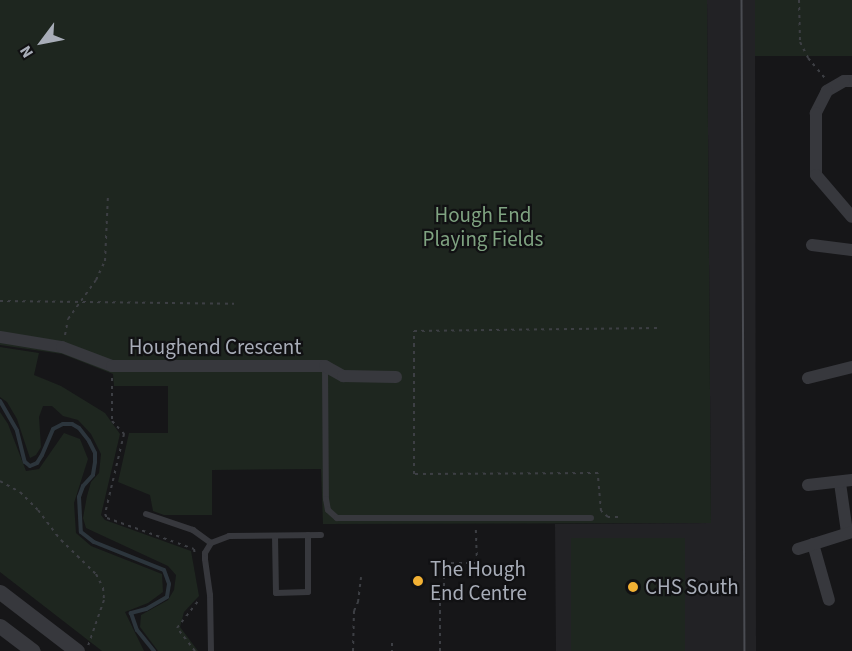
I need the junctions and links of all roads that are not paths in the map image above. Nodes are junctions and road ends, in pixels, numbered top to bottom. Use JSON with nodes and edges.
{"nodes":[{"id":1,"x":852,"y":81,"type":"edge"},
{"id":2,"x":852,"y":218,"type":"edge"},
{"id":3,"x":812,"y":245,"type":"dead end"},
{"id":4,"x":852,"y":250,"type":"edge"},
{"id":5,"x":0,"y":337,"type":"edge"},
{"id":6,"x":325,"y":366,"type":"junction"},
{"id":7,"x":852,"y":367,"type":"edge"},
{"id":8,"x":396,"y":377,"type":"dead end"},
{"id":9,"x":808,"y":378,"type":"dead end"},
{"id":10,"x":846,"y":482,"type":"edge"},
{"id":11,"x":808,"y":485,"type":"dead end"},
{"id":12,"x":146,"y":514,"type":"dead end"},
{"id":13,"x":591,"y":518,"type":"dead end"},
{"id":14,"x":849,"y":532,"type":"edge"},
{"id":15,"x":308,"y":535,"type":"junction"},
{"id":16,"x":321,"y":535,"type":"dead end"},
{"id":17,"x":275,"y":536,"type":"junction"},
{"id":18,"x":211,"y":543,"type":"junction"},
{"id":19,"x":813,"y":544,"type":"junction"},
{"id":20,"x":798,"y":549,"type":"dead end"},
{"id":21,"x":0,"y":592,"type":"edge"},
{"id":22,"x":829,"y":600,"type":"dead end"},
{"id":23,"x":0,"y":626,"type":"edge"},
{"id":24,"x":33,"y":651,"type":"edge"},
{"id":25,"x":77,"y":651,"type":"edge"},
{"id":26,"x":211,"y":651,"type":"edge"}],
"edges":[{"from":1,"to":2,"type":"street"},
{"from":3,"to":4,"type":"street"},
{"from":5,"to":6,"type":"street","name":"Houghend Crescent"},
{"from":6,"to":8,"type":"street","name":"Houghend Crescent"},
{"from":6,"to":13,"type":"lane"},
{"from":7,"to":9,"type":"street"},
{"from":10,"to":11,"type":"street"},
{"from":10,"to":14,"type":"street"},
{"from":12,"to":18,"type":"lane"},
{"from":14,"to":19,"type":"street"},
{"from":15,"to":16,"type":"lane"},
{"from":15,"to":17,"type":"lane"},
{"from":15,"to":17,"type":"lane"},
{"from":17,"to":18,"type":"lane"},
{"from":18,"to":26,"type":"lane"},
{"from":19,"to":20,"type":"street"},
{"from":19,"to":22,"type":"street"},
{"from":21,"to":25,"type":"street"},
{"from":23,"to":24,"type":"street"}]}
